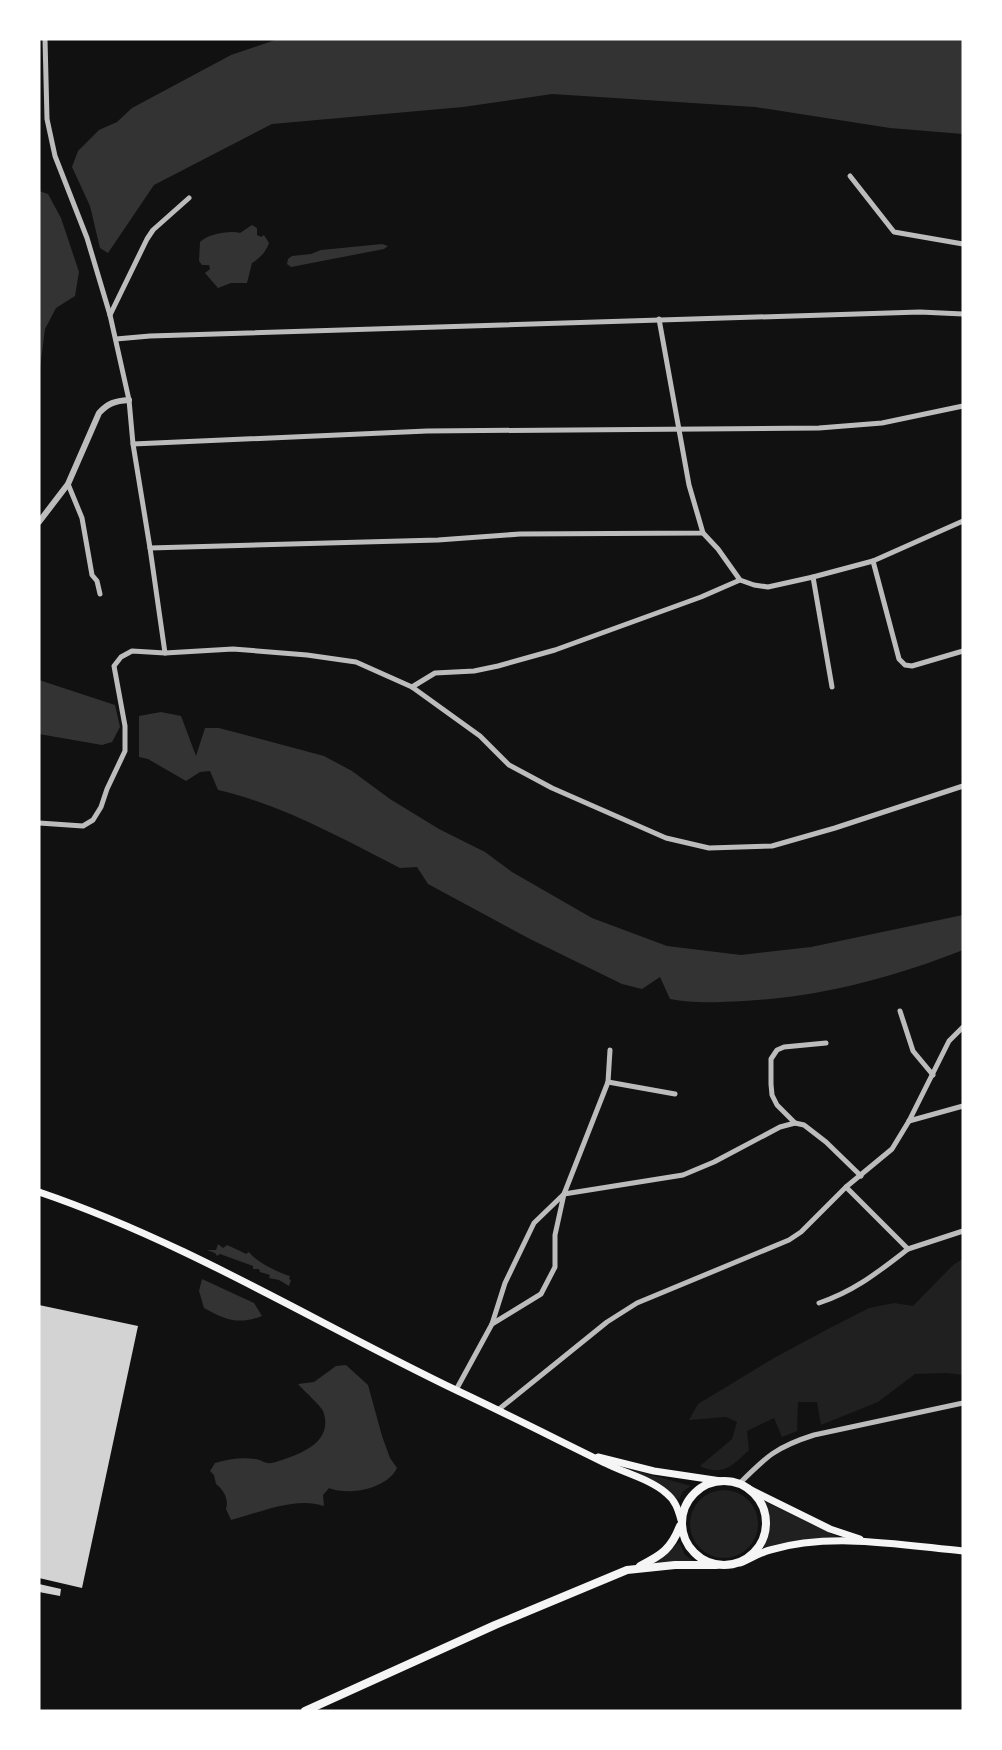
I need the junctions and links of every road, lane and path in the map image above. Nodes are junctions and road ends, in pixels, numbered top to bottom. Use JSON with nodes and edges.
{"nodes":[{"id":1,"x":45,"y":39,"type":"edge"},
{"id":2,"x":850,"y":176,"type":"dead end"},
{"id":3,"x":189,"y":198,"type":"dead end"},
{"id":4,"x":963,"y":244,"type":"edge"},
{"id":5,"x":963,"y":314,"type":"edge"},
{"id":6,"x":110,"y":315,"type":"junction"},
{"id":7,"x":659,"y":319,"type":"junction"},
{"id":8,"x":116,"y":339,"type":"junction"},
{"id":9,"x":129,"y":400,"type":"junction"},
{"id":10,"x":963,"y":406,"type":"edge"},
{"id":11,"x":679,"y":429,"type":"junction"},
{"id":12,"x":133,"y":444,"type":"junction"},
{"id":13,"x":68,"y":484,"type":"junction"},
{"id":14,"x":963,"y":521,"type":"edge"},
{"id":15,"x":39,"y":522,"type":"edge"},
{"id":16,"x":703,"y":533,"type":"junction"},
{"id":17,"x":150,"y":548,"type":"junction"},
{"id":18,"x":873,"y":561,"type":"junction"},
{"id":19,"x":813,"y":577,"type":"junction"},
{"id":20,"x":740,"y":580,"type":"junction"},
{"id":21,"x":100,"y":594,"type":"dead end"},
{"id":22,"x":963,"y":651,"type":"edge"},
{"id":23,"x":165,"y":653,"type":"junction"},
{"id":24,"x":412,"y":687,"type":"junction"},
{"id":25,"x":832,"y":687,"type":"dead end"},
{"id":26,"x":963,"y":786,"type":"edge"},
{"id":27,"x":39,"y":823,"type":"edge"},
{"id":28,"x":900,"y":1011,"type":"dead end"},
{"id":29,"x":963,"y":1027,"type":"edge"},
{"id":30,"x":826,"y":1043,"type":"dead end"},
{"id":31,"x":610,"y":1050,"type":"dead end"},
{"id":32,"x":933,"y":1075,"type":"junction"},
{"id":33,"x":608,"y":1082,"type":"junction"},
{"id":34,"x":675,"y":1094,"type":"dead end"},
{"id":35,"x":963,"y":1106,"type":"edge"},
{"id":36,"x":909,"y":1121,"type":"junction"},
{"id":37,"x":795,"y":1123,"type":"junction"},
{"id":38,"x":861,"y":1176,"type":"junction"},
{"id":39,"x":846,"y":1187,"type":"junction"},
{"id":40,"x":39,"y":1192,"type":"edge"},
{"id":41,"x":564,"y":1194,"type":"junction"},
{"id":42,"x":963,"y":1231,"type":"edge"},
{"id":43,"x":908,"y":1249,"type":"junction"},
{"id":44,"x":819,"y":1303,"type":"dead end"},
{"id":45,"x":492,"y":1324,"type":"junction"},
{"id":46,"x":456,"y":1390,"type":"junction"},
{"id":47,"x":963,"y":1403,"type":"edge"},
{"id":48,"x":498,"y":1410,"type":"junction"},
{"id":49,"x":587,"y":1454,"type":"junction"},
{"id":50,"x":721,"y":1481,"type":"junction"},
{"id":51,"x":743,"y":1486,"type":"junction"},
{"id":52,"x":681,"y":1523,"type":"junction"},
{"id":53,"x":871,"y":1542,"type":"junction"},
{"id":54,"x":963,"y":1551,"type":"edge"},
{"id":55,"x":740,"y":1563,"type":"junction"},
{"id":56,"x":716,"y":1565,"type":"junction"},
{"id":57,"x":637,"y":1568,"type":"junction"},
{"id":58,"x":305,"y":1711,"type":"edge"}],
"edges":[{"from":1,"to":6,"type":"street"},
{"from":2,"to":4,"type":"street"},
{"from":3,"to":6,"type":"street"},
{"from":5,"to":7,"type":"street"},
{"from":6,"to":8,"type":"street"},
{"from":7,"to":8,"type":"street"},
{"from":7,"to":11,"type":"street"},
{"from":8,"to":9,"type":"street"},
{"from":9,"to":12,"type":"street"},
{"from":9,"to":13,"type":"street"},
{"from":10,"to":11,"type":"street"},
{"from":11,"to":12,"type":"street"},
{"from":11,"to":16,"type":"street"},
{"from":12,"to":17,"type":"street"},
{"from":13,"to":15,"type":"street"},
{"from":13,"to":21,"type":"street"},
{"from":14,"to":18,"type":"street"},
{"from":16,"to":17,"type":"street"},
{"from":16,"to":20,"type":"street"},
{"from":17,"to":23,"type":"street"},
{"from":18,"to":19,"type":"street"},
{"from":18,"to":22,"type":"street"},
{"from":19,"to":20,"type":"street"},
{"from":19,"to":25,"type":"street"},
{"from":20,"to":24,"type":"street"},
{"from":23,"to":24,"type":"street"},
{"from":23,"to":27,"type":"street"},
{"from":24,"to":26,"type":"street"},
{"from":28,"to":32,"type":"street"},
{"from":29,"to":32,"type":"street"},
{"from":30,"to":37,"type":"street"},
{"from":31,"to":33,"type":"street"},
{"from":32,"to":36,"type":"street"},
{"from":33,"to":34,"type":"street"},
{"from":33,"to":41,"type":"street"},
{"from":35,"to":36,"type":"street"},
{"from":36,"to":38,"type":"street"},
{"from":37,"to":38,"type":"street"},
{"from":37,"to":41,"type":"street"},
{"from":38,"to":39,"type":"street"},
{"from":39,"to":43,"type":"street"},
{"from":39,"to":48,"type":"street"},
{"from":40,"to":46,"type":"main road"},
{"from":41,"to":45,"type":"street"},
{"from":41,"to":45,"type":"street"},
{"from":42,"to":43,"type":"street"},
{"from":43,"to":44,"type":"street"},
{"from":45,"to":46,"type":"street"},
{"from":46,"to":48,"type":"main road"},
{"from":47,"to":51,"type":"street"},
{"from":48,"to":49,"type":"main road"},
{"from":49,"to":50,"type":"main road"},
{"from":49,"to":52,"type":"main road"},
{"from":50,"to":51,"type":"main road"},
{"from":50,"to":52,"type":"main road"},
{"from":51,"to":53,"type":"main road"},
{"from":51,"to":55,"type":"main road"},
{"from":52,"to":56,"type":"main road"},
{"from":52,"to":57,"type":"main road"},
{"from":53,"to":54,"type":"main road"},
{"from":53,"to":55,"type":"main road"},
{"from":55,"to":56,"type":"main road"},
{"from":56,"to":57,"type":"main road"},
{"from":57,"to":58,"type":"main road"}]}
